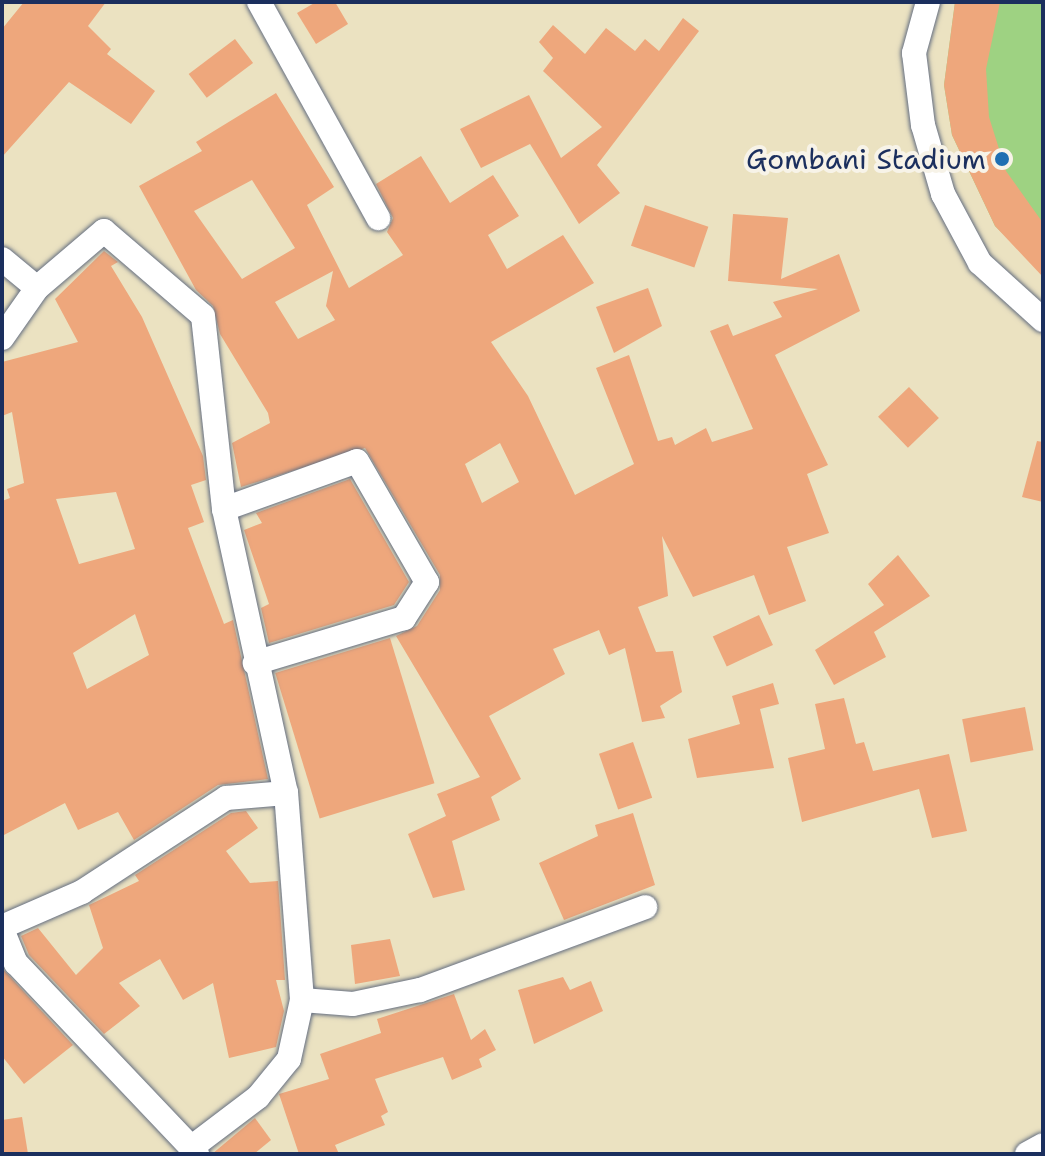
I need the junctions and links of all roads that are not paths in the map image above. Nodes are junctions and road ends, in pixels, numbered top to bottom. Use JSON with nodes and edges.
{"nodes":[{"id":1,"x":259,"y":2,"type":"edge"},
{"id":2,"x":928,"y":2,"type":"edge"},
{"id":3,"x":378,"y":218,"type":"dead end"},
{"id":4,"x":2,"y":259,"type":"edge"},
{"id":5,"x":37,"y":288,"type":"junction"},
{"id":6,"x":1043,"y":320,"type":"edge"},
{"id":7,"x":2,"y":338,"type":"edge"},
{"id":8,"x":224,"y":509,"type":"junction"},
{"id":9,"x":255,"y":663,"type":"junction"},
{"id":10,"x":286,"y":793,"type":"junction"},
{"id":11,"x":645,"y":907,"type":"dead end"},
{"id":12,"x":2,"y":928,"type":"edge"},
{"id":13,"x":302,"y":1000,"type":"junction"},
{"id":14,"x":1043,"y":1145,"type":"edge"},
{"id":15,"x":195,"y":1151,"type":"edge"},
{"id":16,"x":1027,"y":1154,"type":"edge"}],
"edges":[{"from":1,"to":3,"type":"street"},
{"from":2,"to":6,"type":"street"},
{"from":4,"to":5,"type":"street"},
{"from":5,"to":7,"type":"street"},
{"from":5,"to":8,"type":"street"},
{"from":8,"to":9,"type":"street"},
{"from":8,"to":9,"type":"street"},
{"from":9,"to":10,"type":"street"},
{"from":10,"to":12,"type":"street"},
{"from":10,"to":13,"type":"street"},
{"from":11,"to":13,"type":"street"},
{"from":12,"to":15,"type":"street"},
{"from":13,"to":15,"type":"street"},
{"from":14,"to":16,"type":"street"}]}
